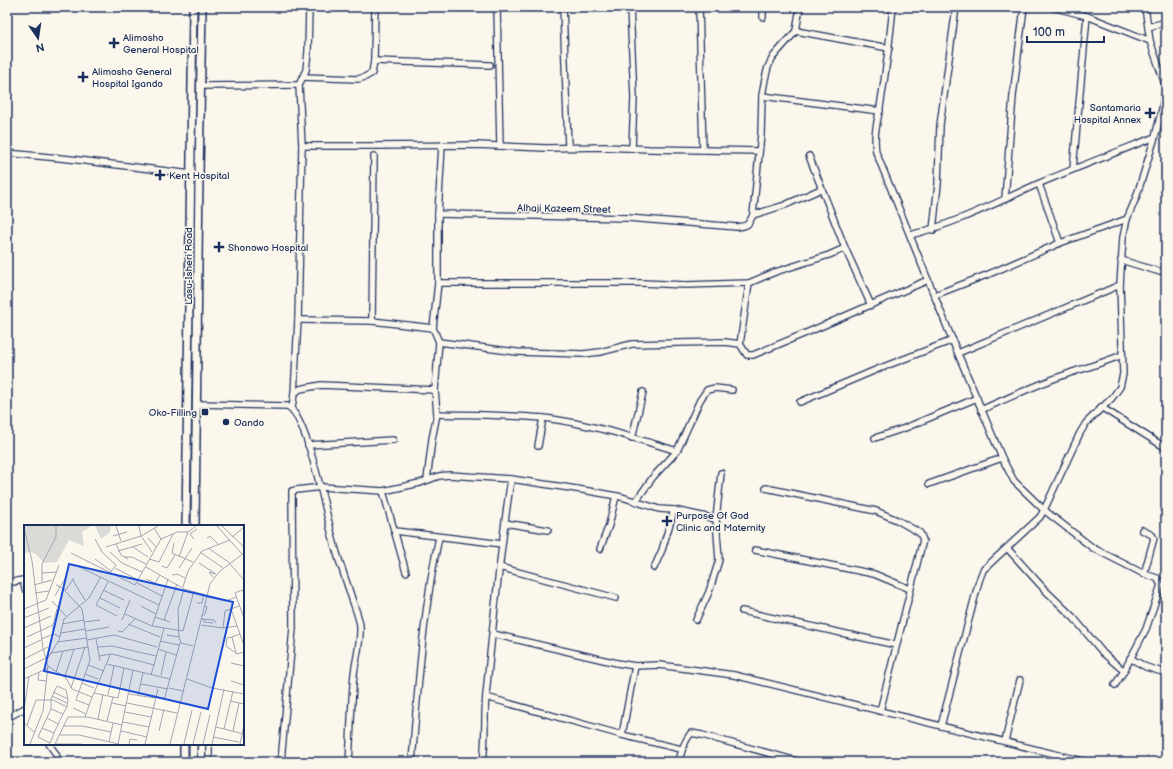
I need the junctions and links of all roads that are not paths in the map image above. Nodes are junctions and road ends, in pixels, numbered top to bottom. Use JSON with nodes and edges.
{"nodes":[{"id":1,"x":193,"y":7,"type":"edge"},
{"id":2,"x":202,"y":7,"type":"edge"},
{"id":3,"x":309,"y":7,"type":"edge"},
{"id":4,"x":375,"y":7,"type":"edge"},
{"id":5,"x":497,"y":7,"type":"edge"},
{"id":6,"x":563,"y":7,"type":"edge"},
{"id":7,"x":630,"y":7,"type":"edge"},
{"id":8,"x":699,"y":7,"type":"edge"},
{"id":9,"x":763,"y":7,"type":"edge"},
{"id":10,"x":800,"y":7,"type":"edge"},
{"id":11,"x":893,"y":7,"type":"edge"},
{"id":12,"x":956,"y":7,"type":"edge"},
{"id":13,"x":1024,"y":7,"type":"edge"},
{"id":14,"x":1053,"y":7,"type":"edge"},
{"id":15,"x":1145,"y":7,"type":"edge"},
{"id":16,"x":1087,"y":16,"type":"junction"},
{"id":17,"x":763,"y":18,"type":"dead end"},
{"id":18,"x":1166,"y":22,"type":"edge"},
{"id":19,"x":1148,"y":28,"type":"junction"},
{"id":20,"x":796,"y":31,"type":"junction"},
{"id":21,"x":1150,"y":41,"type":"junction"},
{"id":22,"x":889,"y":48,"type":"junction"},
{"id":23,"x":374,"y":61,"type":"junction"},
{"id":24,"x":490,"y":65,"type":"dead end"},
{"id":25,"x":303,"y":76,"type":"junction"},
{"id":26,"x":299,"y":85,"type":"junction"},
{"id":27,"x":200,"y":86,"type":"junction"},
{"id":28,"x":1166,"y":87,"type":"edge"},
{"id":29,"x":762,"y":96,"type":"junction"},
{"id":30,"x":1164,"y":108,"type":"edge"},
{"id":31,"x":880,"y":111,"type":"junction"},
{"id":32,"x":1155,"y":137,"type":"junction"},
{"id":33,"x":442,"y":145,"type":"junction"},
{"id":34,"x":302,"y":146,"type":"junction"},
{"id":35,"x":500,"y":146,"type":"junction"},
{"id":36,"x":568,"y":147,"type":"junction"},
{"id":37,"x":632,"y":148,"type":"junction"},
{"id":38,"x":703,"y":150,"type":"junction"},
{"id":39,"x":759,"y":151,"type":"junction"},
{"id":40,"x":7,"y":153,"type":"edge"},
{"id":41,"x":374,"y":156,"type":"dead end"},
{"id":42,"x":809,"y":156,"type":"dead end"},
{"id":43,"x":1073,"y":169,"type":"junction"},
{"id":44,"x":191,"y":174,"type":"junction"},
{"id":45,"x":1039,"y":184,"type":"junction"},
{"id":46,"x":821,"y":188,"type":"junction"},
{"id":47,"x":1005,"y":199,"type":"junction"},
{"id":48,"x":438,"y":214,"type":"junction"},
{"id":49,"x":753,"y":215,"type":"junction"},
{"id":50,"x":1127,"y":219,"type":"junction"},
{"id":51,"x":933,"y":230,"type":"junction"},
{"id":52,"x":910,"y":235,"type":"junction"},
{"id":53,"x":1060,"y":243,"type":"junction"},
{"id":54,"x":845,"y":248,"type":"junction"},
{"id":55,"x":1121,"y":260,"type":"junction"},
{"id":56,"x":1166,"y":271,"type":"edge"},
{"id":57,"x":928,"y":280,"type":"junction"},
{"id":58,"x":438,"y":283,"type":"junction"},
{"id":59,"x":749,"y":283,"type":"junction"},
{"id":60,"x":1120,"y":286,"type":"junction"},
{"id":61,"x":935,"y":296,"type":"junction"},
{"id":62,"x":871,"y":305,"type":"junction"},
{"id":63,"x":298,"y":320,"type":"junction"},
{"id":64,"x":372,"y":322,"type":"junction"},
{"id":65,"x":433,"y":328,"type":"junction"},
{"id":66,"x":953,"y":340,"type":"junction"},
{"id":67,"x":439,"y":342,"type":"junction"},
{"id":68,"x":740,"y":344,"type":"junction"},
{"id":69,"x":958,"y":353,"type":"junction"},
{"id":70,"x":1122,"y":355,"type":"junction"},
{"id":71,"x":435,"y":390,"type":"junction"},
{"id":72,"x":732,"y":390,"type":"dead end"},
{"id":73,"x":643,"y":392,"type":"dead end"},
{"id":74,"x":294,"y":394,"type":"junction"},
{"id":75,"x":977,"y":398,"type":"junction"},
{"id":76,"x":800,"y":402,"type":"dead end"},
{"id":77,"x":197,"y":404,"type":"junction"},
{"id":78,"x":1102,"y":407,"type":"junction"},
{"id":79,"x":292,"y":408,"type":"junction"},
{"id":80,"x":982,"y":410,"type":"junction"},
{"id":81,"x":437,"y":414,"type":"junction"},
{"id":82,"x":543,"y":418,"type":"junction"},
{"id":83,"x":632,"y":438,"type":"junction"},
{"id":84,"x":875,"y":438,"type":"dead end"},
{"id":85,"x":393,"y":440,"type":"dead end"},
{"id":86,"x":308,"y":446,"type":"junction"},
{"id":87,"x":538,"y":446,"type":"dead end"},
{"id":88,"x":1166,"y":448,"type":"edge"},
{"id":89,"x":677,"y":451,"type":"junction"},
{"id":90,"x":1002,"y":458,"type":"junction"},
{"id":91,"x":721,"y":473,"type":"dead end"},
{"id":92,"x":511,"y":479,"type":"junction"},
{"id":93,"x":427,"y":480,"type":"junction"},
{"id":94,"x":928,"y":484,"type":"dead end"},
{"id":95,"x":322,"y":487,"type":"junction"},
{"id":96,"x":766,"y":488,"type":"dead end"},
{"id":97,"x":383,"y":491,"type":"junction"},
{"id":98,"x":616,"y":496,"type":"junction"},
{"id":99,"x":636,"y":501,"type":"junction"},
{"id":100,"x":674,"y":510,"type":"junction"},
{"id":101,"x":1044,"y":510,"type":"junction"},
{"id":102,"x":716,"y":519,"type":"junction"},
{"id":103,"x":504,"y":522,"type":"junction"},
{"id":104,"x":186,"y":525,"type":"edge"},
{"id":105,"x":195,"y":525,"type":"edge"},
{"id":106,"x":548,"y":530,"type":"dead end"},
{"id":107,"x":1142,"y":530,"type":"dead end"},
{"id":108,"x":395,"y":531,"type":"junction"},
{"id":109,"x":439,"y":537,"type":"junction"},
{"id":110,"x":502,"y":544,"type":"junction"},
{"id":111,"x":1007,"y":548,"type":"junction"},
{"id":112,"x":600,"y":549,"type":"dead end"},
{"id":113,"x":755,"y":550,"type":"dead end"},
{"id":114,"x":499,"y":567,"type":"junction"},
{"id":115,"x":654,"y":568,"type":"dead end"},
{"id":116,"x":406,"y":572,"type":"dead end"},
{"id":117,"x":1144,"y":574,"type":"junction"},
{"id":118,"x":24,"y":580,"type":"edge"},
{"id":119,"x":7,"y":583,"type":"edge"},
{"id":120,"x":1163,"y":586,"type":"edge"},
{"id":121,"x":910,"y":589,"type":"junction"},
{"id":122,"x":616,"y":598,"type":"dead end"},
{"id":123,"x":742,"y":611,"type":"dead end"},
{"id":124,"x":696,"y":620,"type":"dead end"},
{"id":125,"x":493,"y":634,"type":"junction"},
{"id":126,"x":896,"y":645,"type":"junction"},
{"id":127,"x":1130,"y":658,"type":"junction"},
{"id":128,"x":635,"y":666,"type":"junction"},
{"id":129,"x":1124,"y":671,"type":"junction"},
{"id":130,"x":1166,"y":673,"type":"edge"},
{"id":131,"x":1020,"y":680,"type":"dead end"},
{"id":132,"x":1115,"y":685,"type":"dead end"},
{"id":133,"x":486,"y":697,"type":"junction"},
{"id":134,"x":24,"y":709,"type":"edge"},
{"id":135,"x":880,"y":711,"type":"junction"},
{"id":136,"x":7,"y":718,"type":"edge"},
{"id":137,"x":941,"y":726,"type":"junction"},
{"id":138,"x":622,"y":735,"type":"junction"},
{"id":139,"x":1005,"y":741,"type":"junction"},
{"id":140,"x":49,"y":745,"type":"edge"},
{"id":141,"x":184,"y":745,"type":"edge"},
{"id":142,"x":193,"y":745,"type":"edge"},
{"id":143,"x":209,"y":745,"type":"edge"},
{"id":144,"x":681,"y":749,"type":"junction"},
{"id":145,"x":58,"y":762,"type":"edge"},
{"id":146,"x":184,"y":762,"type":"edge"},
{"id":147,"x":192,"y":762,"type":"edge"},
{"id":148,"x":209,"y":762,"type":"edge"},
{"id":149,"x":281,"y":762,"type":"edge"},
{"id":150,"x":349,"y":762,"type":"edge"},
{"id":151,"x":412,"y":762,"type":"edge"},
{"id":152,"x":484,"y":762,"type":"edge"},
{"id":153,"x":679,"y":762,"type":"edge"},
{"id":154,"x":801,"y":762,"type":"edge"},
{"id":155,"x":1087,"y":762,"type":"edge"}],
"edges":[{"from":1,"to":44,"type":"main road","name":"Lasu-Isheri Road"},
{"from":2,"to":27,"type":"main road","name":"Lasu-Isheri Road"},
{"from":3,"to":25,"type":"street"},
{"from":4,"to":23,"type":"street"},
{"from":5,"to":35,"type":"street"},
{"from":6,"to":36,"type":"street"},
{"from":7,"to":37,"type":"street"},
{"from":8,"to":38,"type":"street"},
{"from":9,"to":17,"type":"street"},
{"from":10,"to":20,"type":"street"},
{"from":11,"to":22,"type":"street"},
{"from":12,"to":51,"type":"street"},
{"from":13,"to":47,"type":"street"},
{"from":14,"to":16,"type":"street"},
{"from":15,"to":19,"type":"street"},
{"from":16,"to":21,"type":"street"},
{"from":16,"to":43,"type":"street"},
{"from":18,"to":19,"type":"street"},
{"from":19,"to":21,"type":"street"},
{"from":20,"to":22,"type":"street"},
{"from":20,"to":29,"type":"street"},
{"from":21,"to":28,"type":"street"},
{"from":22,"to":31,"type":"street"},
{"from":23,"to":24,"type":"street"},
{"from":23,"to":25,"type":"street"},
{"from":25,"to":26,"type":"street"},
{"from":26,"to":27,"type":"street"},
{"from":26,"to":34,"type":"street"},
{"from":27,"to":77,"type":"main road","name":"Lasu-Isheri Road"},
{"from":28,"to":30,"type":"street"},
{"from":29,"to":31,"type":"street"},
{"from":29,"to":39,"type":"street"},
{"from":30,"to":32,"type":"street"},
{"from":31,"to":52,"type":"street"},
{"from":32,"to":43,"type":"street"},
{"from":32,"to":50,"type":"street"},
{"from":33,"to":34,"type":"street"},
{"from":33,"to":35,"type":"street"},
{"from":33,"to":48,"type":"street"},
{"from":34,"to":63,"type":"street"},
{"from":35,"to":36,"type":"street"},
{"from":36,"to":37,"type":"street"},
{"from":37,"to":38,"type":"street"},
{"from":38,"to":39,"type":"street"},
{"from":39,"to":49,"type":"street"},
{"from":40,"to":44,"type":"street"},
{"from":41,"to":64,"type":"street"},
{"from":42,"to":46,"type":"street"},
{"from":43,"to":45,"type":"street"},
{"from":44,"to":104,"type":"main road","name":"Lasu-Isheri Road"},
{"from":45,"to":47,"type":"street"},
{"from":45,"to":53,"type":"street"},
{"from":46,"to":49,"type":"street"},
{"from":46,"to":54,"type":"street"},
{"from":47,"to":51,"type":"street"},
{"from":48,"to":49,"type":"street","name":"Alhaji Kazeem Street"},
{"from":48,"to":58,"type":"street"},
{"from":50,"to":53,"type":"street"},
{"from":50,"to":55,"type":"street"},
{"from":51,"to":52,"type":"street"},
{"from":52,"to":57,"type":"street"},
{"from":53,"to":61,"type":"street"},
{"from":54,"to":59,"type":"street"},
{"from":54,"to":62,"type":"street"},
{"from":55,"to":56,"type":"street"},
{"from":55,"to":60,"type":"street"},
{"from":57,"to":61,"type":"street"},
{"from":57,"to":62,"type":"street"},
{"from":58,"to":59,"type":"street"},
{"from":58,"to":65,"type":"street"},
{"from":59,"to":68,"type":"street"},
{"from":60,"to":69,"type":"street"},
{"from":60,"to":70,"type":"street"},
{"from":61,"to":66,"type":"street"},
{"from":62,"to":68,"type":"street"},
{"from":63,"to":64,"type":"street"},
{"from":63,"to":74,"type":"street"},
{"from":64,"to":65,"type":"street"},
{"from":65,"to":67,"type":"street"},
{"from":66,"to":69,"type":"street"},
{"from":66,"to":76,"type":"street"},
{"from":67,"to":68,"type":"street"},
{"from":67,"to":71,"type":"street"},
{"from":69,"to":75,"type":"street"},
{"from":70,"to":78,"type":"street"},
{"from":70,"to":80,"type":"street"},
{"from":71,"to":74,"type":"street"},
{"from":71,"to":81,"type":"street"},
{"from":72,"to":89,"type":"street"},
{"from":73,"to":83,"type":"street"},
{"from":74,"to":79,"type":"street"},
{"from":75,"to":80,"type":"street"},
{"from":75,"to":84,"type":"street"},
{"from":77,"to":79,"type":"street"},
{"from":77,"to":105,"type":"main road","name":"Lasu-Isheri Road"},
{"from":78,"to":88,"type":"street"},
{"from":78,"to":101,"type":"street"},
{"from":79,"to":86,"type":"street"},
{"from":80,"to":90,"type":"street"},
{"from":81,"to":82,"type":"street"},
{"from":81,"to":93,"type":"street"},
{"from":82,"to":83,"type":"street"},
{"from":82,"to":87,"type":"street"},
{"from":83,"to":89,"type":"street"},
{"from":85,"to":86,"type":"street"},
{"from":86,"to":95,"type":"street"},
{"from":89,"to":99,"type":"street"},
{"from":90,"to":94,"type":"street"},
{"from":90,"to":101,"type":"street"},
{"from":91,"to":102,"type":"street"},
{"from":92,"to":93,"type":"street"},
{"from":92,"to":98,"type":"street"},
{"from":92,"to":103,"type":"street"},
{"from":93,"to":97,"type":"street"},
{"from":95,"to":97,"type":"street"},
{"from":95,"to":149,"type":"street"},
{"from":95,"to":150,"type":"street"},
{"from":96,"to":121,"type":"street"},
{"from":97,"to":108,"type":"street"},
{"from":98,"to":99,"type":"street"},
{"from":98,"to":112,"type":"street"},
{"from":99,"to":100,"type":"street"},
{"from":100,"to":102,"type":"street"},
{"from":100,"to":115,"type":"street"},
{"from":101,"to":111,"type":"street"},
{"from":101,"to":117,"type":"street"},
{"from":102,"to":124,"type":"street"},
{"from":103,"to":106,"type":"street"},
{"from":103,"to":110,"type":"street"},
{"from":107,"to":117,"type":"street"},
{"from":108,"to":109,"type":"street"},
{"from":108,"to":116,"type":"street"},
{"from":109,"to":110,"type":"street"},
{"from":109,"to":151,"type":"street"},
{"from":110,"to":114,"type":"street"},
{"from":111,"to":129,"type":"street"},
{"from":111,"to":137,"type":"street"},
{"from":113,"to":121,"type":"street"},
{"from":114,"to":122,"type":"street"},
{"from":114,"to":125,"type":"street"},
{"from":117,"to":120,"type":"street"},
{"from":118,"to":119,"type":"street"},
{"from":120,"to":127,"type":"street"},
{"from":121,"to":126,"type":"street"},
{"from":123,"to":126,"type":"street"},
{"from":125,"to":128,"type":"street"},
{"from":125,"to":133,"type":"street"},
{"from":126,"to":135,"type":"street"},
{"from":127,"to":129,"type":"street"},
{"from":127,"to":130,"type":"street"},
{"from":128,"to":135,"type":"street"},
{"from":128,"to":138,"type":"street"},
{"from":129,"to":132,"type":"street"},
{"from":131,"to":139,"type":"street"},
{"from":133,"to":138,"type":"street"},
{"from":133,"to":152,"type":"street"},
{"from":134,"to":136,"type":"street"},
{"from":135,"to":137,"type":"street"},
{"from":137,"to":139,"type":"street"},
{"from":138,"to":144,"type":"street"},
{"from":139,"to":155,"type":"street"},
{"from":140,"to":145,"type":"street"},
{"from":141,"to":146,"type":"main road"},
{"from":142,"to":147,"type":"main road"},
{"from":143,"to":148,"type":"street"},
{"from":144,"to":153,"type":"street"},
{"from":144,"to":154,"type":"street"}]}
